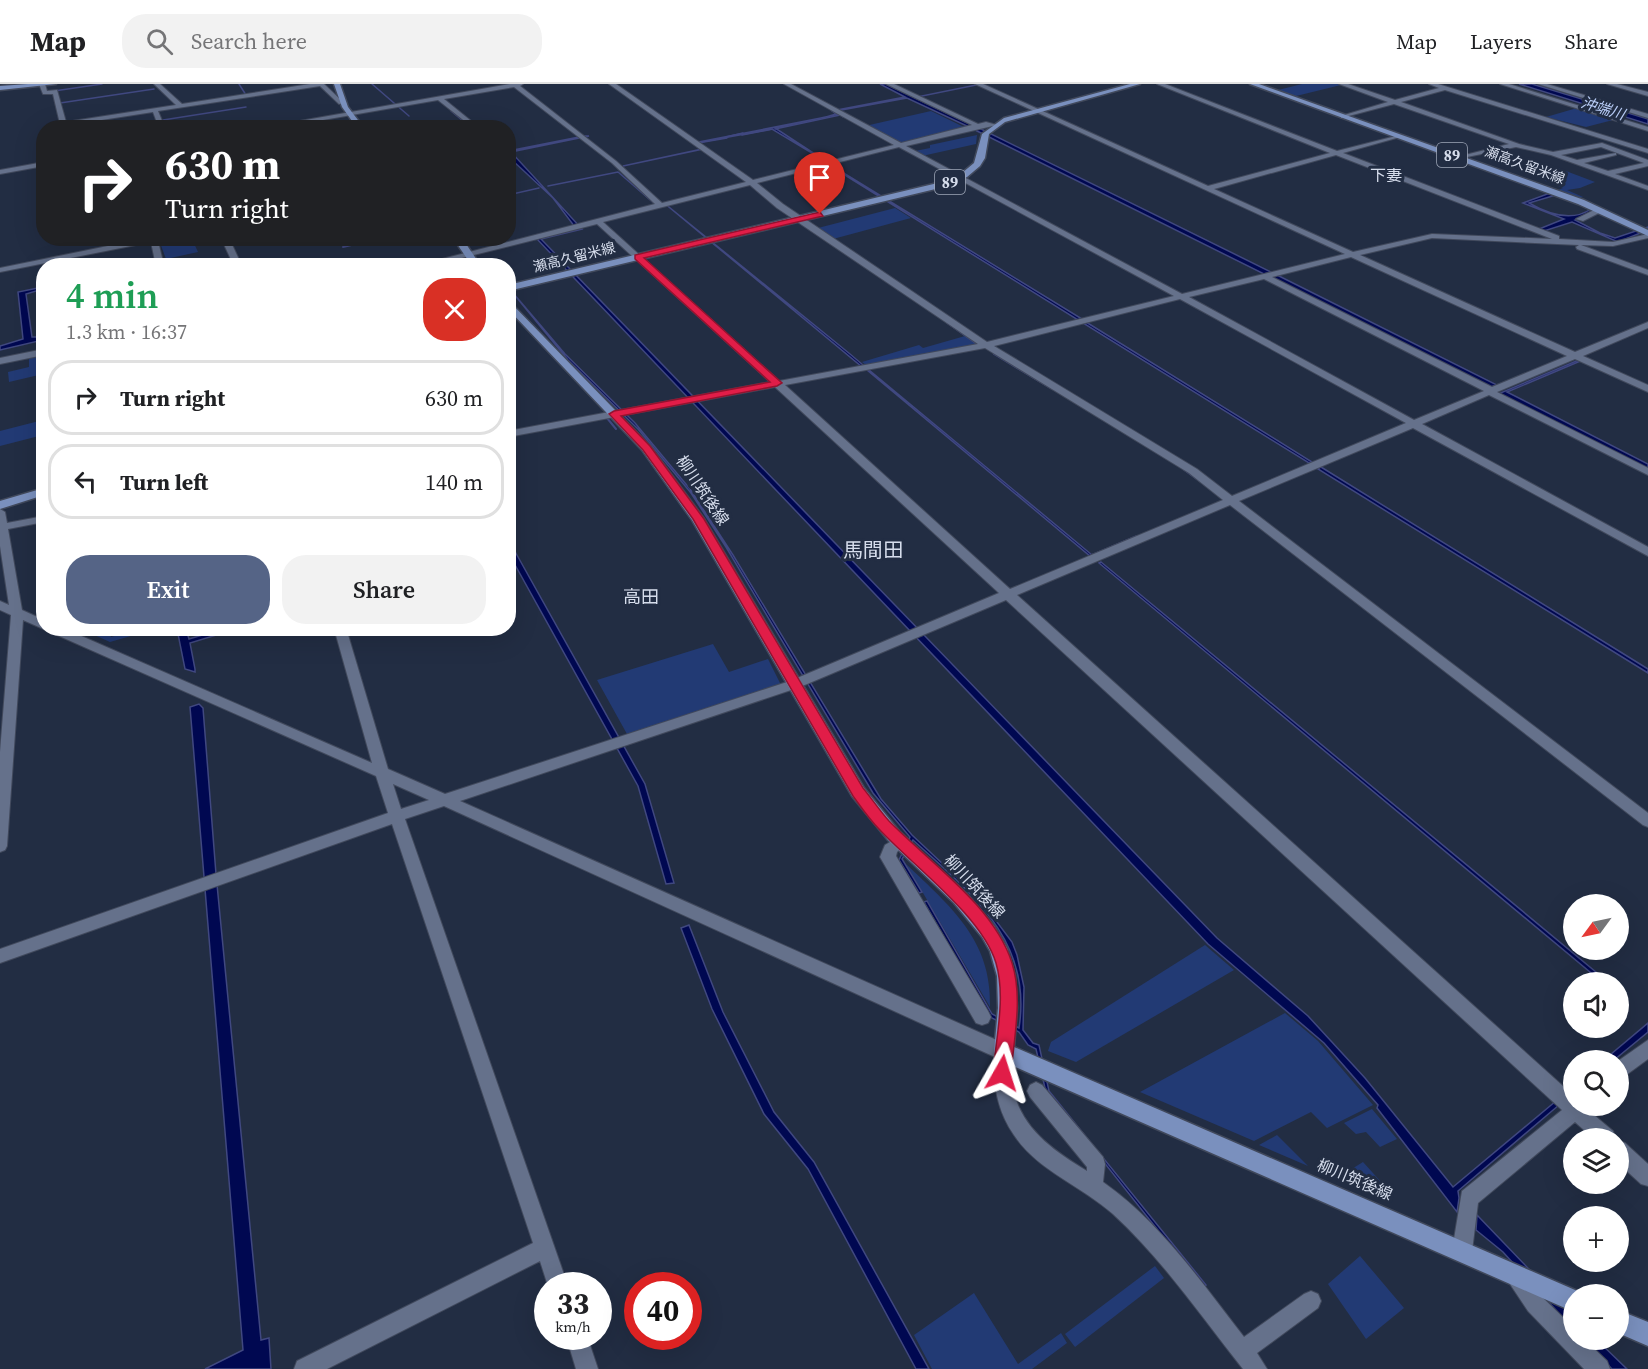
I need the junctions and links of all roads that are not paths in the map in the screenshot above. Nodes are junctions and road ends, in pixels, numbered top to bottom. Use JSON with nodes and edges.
{"nodes":[{"id":1,"x":42,"y":84,"type":"edge"},
{"id":2,"x":157,"y":84,"type":"edge"},
{"id":3,"x":321,"y":84,"type":"edge"},
{"id":4,"x":337,"y":84,"type":"edge"},
{"id":5,"x":518,"y":84,"type":"edge"},
{"id":6,"x":612,"y":84,"type":"edge"},
{"id":7,"x":787,"y":84,"type":"edge"},
{"id":8,"x":889,"y":84,"type":"edge"},
{"id":9,"x":978,"y":84,"type":"edge"},
{"id":10,"x":1137,"y":84,"type":"edge"},
{"id":11,"x":1160,"y":84,"type":"edge"},
{"id":12,"x":1253,"y":84,"type":"edge"},
{"id":13,"x":1342,"y":84,"type":"edge"},
{"id":14,"x":1432,"y":84,"type":"edge"},
{"id":15,"x":1459,"y":84,"type":"edge"},
{"id":16,"x":1503,"y":84,"type":"edge"},
{"id":17,"x":1541,"y":84,"type":"edge"},
{"id":18,"x":1610,"y":84,"type":"edge"},
{"id":19,"x":0,"y":88,"type":"edge"},
{"id":20,"x":1444,"y":88,"type":"junction"},
{"id":21,"x":54,"y":89,"type":"edge"},
{"id":22,"x":1429,"y":92,"type":"junction"},
{"id":23,"x":1648,"y":94,"type":"edge"},
{"id":24,"x":1441,"y":97,"type":"dead end"},
{"id":25,"x":439,"y":98,"type":"junction"},
{"id":26,"x":1395,"y":102,"type":"junction"},
{"id":27,"x":341,"y":103,"type":"dead end"},
{"id":28,"x":181,"y":106,"type":"junction"},
{"id":29,"x":155,"y":110,"type":"junction"},
{"id":30,"x":1035,"y":110,"type":"junction"},
{"id":31,"x":349,"y":113,"type":"junction"},
{"id":32,"x":1648,"y":116,"type":"edge"},
{"id":33,"x":1343,"y":117,"type":"junction"},
{"id":34,"x":62,"y":120,"type":"edge"},
{"id":35,"x":89,"y":120,"type":"edge"},
{"id":36,"x":159,"y":120,"type":"edge"},
{"id":37,"x":309,"y":120,"type":"edge"},
{"id":38,"x":355,"y":120,"type":"edge"},
{"id":39,"x":466,"y":120,"type":"edge"},
{"id":40,"x":994,"y":125,"type":"junction"},
{"id":41,"x":978,"y":126,"type":"junction"},
{"id":42,"x":1648,"y":129,"type":"edge"},
{"id":43,"x":1398,"y":136,"type":"junction"},
{"id":44,"x":1528,"y":140,"type":"dead end"},
{"id":45,"x":1514,"y":144,"type":"junction"},
{"id":46,"x":1553,"y":144,"type":"dead end"},
{"id":47,"x":899,"y":145,"type":"junction"},
{"id":48,"x":1638,"y":147,"type":"junction"},
{"id":49,"x":1533,"y":149,"type":"junction"},
{"id":50,"x":1648,"y":151,"type":"edge"},
{"id":51,"x":1338,"y":153,"type":"junction"},
{"id":52,"x":1617,"y":153,"type":"junction"},
{"id":53,"x":1553,"y":154,"type":"junction"},
{"id":54,"x":1459,"y":158,"type":"junction"},
{"id":55,"x":1629,"y":158,"type":"dead end"},
{"id":56,"x":1574,"y":163,"type":"junction"},
{"id":57,"x":1647,"y":163,"type":"edge"},
{"id":58,"x":36,"y":166,"type":"edge"},
{"id":59,"x":0,"y":172,"type":"edge"},
{"id":60,"x":1606,"y":174,"type":"junction"},
{"id":61,"x":960,"y":178,"type":"junction"},
{"id":62,"x":753,"y":182,"type":"junction"},
{"id":63,"x":1208,"y":188,"type":"junction"},
{"id":64,"x":1648,"y":188,"type":"edge"},
{"id":65,"x":660,"y":205,"type":"junction"},
{"id":66,"x":623,"y":207,"type":"dead end"},
{"id":67,"x":1601,"y":210,"type":"junction"},
{"id":68,"x":630,"y":213,"type":"junction"},
{"id":69,"x":800,"y":219,"type":"junction"},
{"id":70,"x":1580,"y":219,"type":"dead end"},
{"id":71,"x":598,"y":221,"type":"junction"},
{"id":72,"x":538,"y":227,"type":"dead end"},
{"id":73,"x":547,"y":234,"type":"junction"},
{"id":74,"x":1648,"y":235,"type":"edge"},
{"id":75,"x":516,"y":242,"type":"edge"},
{"id":76,"x":1568,"y":242,"type":"junction"},
{"id":77,"x":122,"y":246,"type":"edge"},
{"id":78,"x":462,"y":246,"type":"edge"},
{"id":79,"x":499,"y":246,"type":"edge"},
{"id":80,"x":495,"y":247,"type":"junction"},
{"id":81,"x":467,"y":254,"type":"junction"},
{"id":82,"x":1355,"y":254,"type":"junction"},
{"id":83,"x":499,"y":256,"type":"dead end"},
{"id":84,"x":638,"y":257,"type":"junction"},
{"id":85,"x":61,"y":258,"type":"edge"},
{"id":86,"x":451,"y":258,"type":"edge"},
{"id":87,"x":470,"y":258,"type":"edge"},
{"id":88,"x":36,"y":263,"type":"edge"},
{"id":89,"x":0,"y":270,"type":"edge"},
{"id":90,"x":1648,"y":273,"type":"edge"},
{"id":91,"x":1265,"y":276,"type":"junction"},
{"id":92,"x":516,"y":287,"type":"edge"},
{"id":93,"x":1182,"y":297,"type":"junction"},
{"id":94,"x":516,"y":311,"type":"edge"},
{"id":95,"x":1648,"y":326,"type":"edge"},
{"id":96,"x":986,"y":345,"type":"junction"},
{"id":97,"x":36,"y":354,"type":"edge"},
{"id":98,"x":1577,"y":356,"type":"junction"},
{"id":99,"x":0,"y":361,"type":"edge"},
{"id":100,"x":777,"y":383,"type":"junction"},
{"id":101,"x":1648,"y":389,"type":"edge"},
{"id":102,"x":1494,"y":390,"type":"junction"},
{"id":103,"x":614,"y":414,"type":"junction"},
{"id":104,"x":1413,"y":424,"type":"junction"},
{"id":105,"x":530,"y":430,"type":"junction"},
{"id":106,"x":516,"y":433,"type":"edge"},
{"id":107,"x":537,"y":440,"type":"dead end"},
{"id":108,"x":1648,"y":472,"type":"edge"},
{"id":109,"x":36,"y":494,"type":"edge"},
{"id":110,"x":1231,"y":501,"type":"junction"},
{"id":111,"x":0,"y":505,"type":"edge"},
{"id":112,"x":0,"y":512,"type":"edge"},
{"id":113,"x":36,"y":521,"type":"edge"},
{"id":114,"x":4,"y":527,"type":"junction"},
{"id":115,"x":1648,"y":552,"type":"edge"},
{"id":116,"x":1009,"y":594,"type":"junction"},
{"id":117,"x":0,"y":605,"type":"edge"},
{"id":118,"x":17,"y":614,"type":"junction"},
{"id":119,"x":36,"y":622,"type":"edge"},
{"id":120,"x":69,"y":636,"type":"edge"},
{"id":121,"x":342,"y":636,"type":"edge"},
{"id":122,"x":795,"y":684,"type":"junction"},
{"id":123,"x":382,"y":773,"type":"junction"},
{"id":124,"x":444,"y":800,"type":"junction"},
{"id":125,"x":397,"y":816,"type":"junction"},
{"id":126,"x":1648,"y":821,"type":"edge"},
{"id":127,"x":900,"y":842,"type":"junction"},
{"id":128,"x":0,"y":846,"type":"edge"},
{"id":129,"x":0,"y":956,"type":"edge"},
{"id":130,"x":982,"y":1017,"type":"dead end"},
{"id":131,"x":1648,"y":1048,"type":"edge"},
{"id":132,"x":1004,"y":1052,"type":"junction"},
{"id":133,"x":1629,"y":1064,"type":"edge"},
{"id":134,"x":1036,"y":1091,"type":"dead end"},
{"id":135,"x":1563,"y":1094,"type":"edge"},
{"id":136,"x":1568,"y":1116,"type":"edge"},
{"id":137,"x":1585,"y":1116,"type":"edge"},
{"id":138,"x":1597,"y":1128,"type":"edge"},
{"id":139,"x":1629,"y":1160,"type":"edge"},
{"id":140,"x":1648,"y":1177,"type":"edge"},
{"id":141,"x":1092,"y":1187,"type":"junction"},
{"id":142,"x":545,"y":1248,"type":"junction"},
{"id":143,"x":1462,"y":1251,"type":"junction"},
{"id":144,"x":553,"y":1272,"type":"edge"},
{"id":145,"x":1513,"y":1274,"type":"junction"},
{"id":146,"x":1563,"y":1296,"type":"edge"},
{"id":147,"x":1311,"y":1301,"type":"dead end"},
{"id":148,"x":1629,"y":1326,"type":"edge"},
{"id":149,"x":1648,"y":1334,"type":"edge"},
{"id":150,"x":581,"y":1350,"type":"edge"},
{"id":151,"x":1242,"y":1351,"type":"junction"},
{"id":152,"x":305,"y":1369,"type":"edge"},
{"id":153,"x":587,"y":1369,"type":"edge"},
{"id":154,"x":1256,"y":1369,"type":"edge"},
{"id":155,"x":1599,"y":1369,"type":"edge"}],
"edges":[{"from":1,"to":19,"type":"main road"},
{"from":1,"to":21,"type":"main road"},
{"from":2,"to":28,"type":"street"},
{"from":3,"to":27,"type":"street"},
{"from":3,"to":28,"type":"street"},
{"from":4,"to":31,"type":"main road"},
{"from":5,"to":25,"type":"street"},
{"from":5,"to":65,"type":"street"},
{"from":6,"to":62,"type":"street"},
{"from":7,"to":47,"type":"street"},
{"from":8,"to":41,"type":"street"},
{"from":9,"to":30,"type":"street"},
{"from":10,"to":30,"type":"main road","name":"瀬高久留米線","number":"89"},
{"from":11,"to":51,"type":"street"},
{"from":12,"to":33,"type":"main road","name":"瀬高久留米線","number":"89"},
{"from":13,"to":26,"type":"street"},
{"from":14,"to":20,"type":"street"},
{"from":15,"to":20,"type":"street"},
{"from":16,"to":42,"type":"street"},
{"from":17,"to":32,"type":"street"},
{"from":18,"to":23,"type":"street"},
{"from":20,"to":22,"type":"street"},
{"from":20,"to":48,"type":"street"},
{"from":21,"to":34,"type":"street"},
{"from":22,"to":24,"type":"street"},
{"from":22,"to":26,"type":"street"},
{"from":25,"to":31,"type":"street"},
{"from":25,"to":39,"type":"street"},
{"from":26,"to":33,"type":"street"},
{"from":26,"to":45,"type":"street"},
{"from":28,"to":29,"type":"street"},
{"from":29,"to":35,"type":"street"},
{"from":29,"to":36,"type":"street"},
{"from":30,"to":40,"type":"main road","name":"瀬高久留米線","number":"89"},
{"from":30,"to":63,"type":"street"},
{"from":31,"to":37,"type":"street"},
{"from":31,"to":38,"type":"main road"},
{"from":33,"to":43,"type":"main road","name":"瀬高久留米線","number":"89"},
{"from":40,"to":41,"type":"street"},
{"from":40,"to":61,"type":"main road","name":"瀬高久留米線","number":"89"},
{"from":41,"to":47,"type":"street"},
{"from":43,"to":51,"type":"street"},
{"from":43,"to":54,"type":"main road","name":"瀬高久留米線","number":"89"},
{"from":44,"to":45,"type":"street"},
{"from":45,"to":49,"type":"street"},
{"from":45,"to":54,"type":"street"},
{"from":46,"to":49,"type":"street"},
{"from":47,"to":61,"type":"street"},
{"from":47,"to":62,"type":"street"},
{"from":48,"to":50,"type":"street"},
{"from":48,"to":52,"type":"street"},
{"from":49,"to":53,"type":"street"},
{"from":51,"to":63,"type":"street"},
{"from":51,"to":76,"type":"street"},
{"from":52,"to":53,"type":"street"},
{"from":52,"to":56,"type":"street"},
{"from":52,"to":57,"type":"street"},
{"from":53,"to":56,"type":"street"},
{"from":54,"to":67,"type":"main road","name":"瀬高久留米線","number":"89"},
{"from":55,"to":57,"type":"street"},
{"from":56,"to":60,"type":"street"},
{"from":57,"to":60,"type":"street"},
{"from":58,"to":59,"type":"street"},
{"from":60,"to":64,"type":"street"},
{"from":61,"to":69,"type":"main road","name":"瀬高久留米線","number":"89"},
{"from":61,"to":93,"type":"street"},
{"from":62,"to":65,"type":"street"},
{"from":62,"to":69,"type":"street"},
{"from":63,"to":82,"type":"street"},
{"from":65,"to":68,"type":"street"},
{"from":66,"to":68,"type":"street"},
{"from":67,"to":70,"type":"street"},
{"from":67,"to":74,"type":"main road","name":"瀬高久留米線","number":"89"},
{"from":68,"to":71,"type":"street"},
{"from":69,"to":84,"type":"main road","name":"瀬高久留米線","number":"89"},
{"from":69,"to":96,"type":"street"},
{"from":71,"to":73,"type":"street"},
{"from":71,"to":84,"type":"street"},
{"from":72,"to":73,"type":"street"},
{"from":73,"to":75,"type":"street"},
{"from":74,"to":76,"type":"street"},
{"from":76,"to":82,"type":"street"},
{"from":76,"to":90,"type":"street"},
{"from":77,"to":85,"type":"street"},
{"from":78,"to":81,"type":"main road"},
{"from":79,"to":80,"type":"street"},
{"from":80,"to":81,"type":"street"},
{"from":80,"to":83,"type":"street"},
{"from":81,"to":86,"type":"street"},
{"from":81,"to":87,"type":"main road"},
{"from":82,"to":91,"type":"street"},
{"from":82,"to":98,"type":"street"},
{"from":84,"to":92,"type":"main road","name":"瀬高久留米線","number":"89"},
{"from":84,"to":100,"type":"street"},
{"from":88,"to":89,"type":"street"},
{"from":91,"to":93,"type":"street"},
{"from":91,"to":102,"type":"street"},
{"from":93,"to":96,"type":"street"},
{"from":93,"to":104,"type":"street"},
{"from":94,"to":103,"type":"main road","name":"柳川筑後線"},
{"from":95,"to":98,"type":"street"},
{"from":96,"to":100,"type":"street"},
{"from":96,"to":110,"type":"street"},
{"from":97,"to":99,"type":"street"},
{"from":98,"to":101,"type":"street"},
{"from":98,"to":102,"type":"street"},
{"from":100,"to":103,"type":"street"},
{"from":100,"to":116,"type":"street"},
{"from":102,"to":104,"type":"street"},
{"from":102,"to":108,"type":"street"},
{"from":103,"to":105,"type":"street"},
{"from":103,"to":122,"type":"main road","name":"柳川筑後線"},
{"from":104,"to":110,"type":"street"},
{"from":104,"to":115,"type":"street"},
{"from":105,"to":106,"type":"street"},
{"from":105,"to":107,"type":"street"},
{"from":109,"to":111,"type":"main road"},
{"from":110,"to":116,"type":"street"},
{"from":110,"to":126,"type":"street"},
{"from":112,"to":114,"type":"street"},
{"from":113,"to":114,"type":"street"},
{"from":114,"to":118,"type":"street"},
{"from":116,"to":122,"type":"street"},
{"from":116,"to":135,"type":"street"},
{"from":117,"to":118,"type":"street"},
{"from":118,"to":119,"type":"street"},
{"from":118,"to":128,"type":"street"},
{"from":120,"to":123,"type":"street"},
{"from":121,"to":123,"type":"street"},
{"from":122,"to":124,"type":"street"},
{"from":122,"to":127,"type":"main road","name":"柳川筑後線"},
{"from":123,"to":124,"type":"street"},
{"from":123,"to":125,"type":"street"},
{"from":124,"to":125,"type":"street"},
{"from":124,"to":132,"type":"street"},
{"from":125,"to":129,"type":"street"},
{"from":125,"to":142,"type":"street"},
{"from":127,"to":130,"type":"street"},
{"from":127,"to":132,"type":"main road","name":"柳川筑後線"},
{"from":131,"to":133,"type":"street"},
{"from":132,"to":141,"type":"street"},
{"from":132,"to":143,"type":"main road","name":"柳川筑後線"},
{"from":134,"to":141,"type":"street"},
{"from":136,"to":143,"type":"street"},
{"from":137,"to":138,"type":"street"},
{"from":139,"to":140,"type":"street"},
{"from":141,"to":151,"type":"street"},
{"from":142,"to":144,"type":"street"},
{"from":142,"to":152,"type":"street"},
{"from":143,"to":145,"type":"main road","name":"柳川筑後線"},
{"from":145,"to":146,"type":"main road","name":"柳川筑後線"},
{"from":145,"to":155,"type":"street"},
{"from":147,"to":151,"type":"street"},
{"from":148,"to":149,"type":"main road"},
{"from":150,"to":153,"type":"street"},
{"from":151,"to":154,"type":"street"}]}
